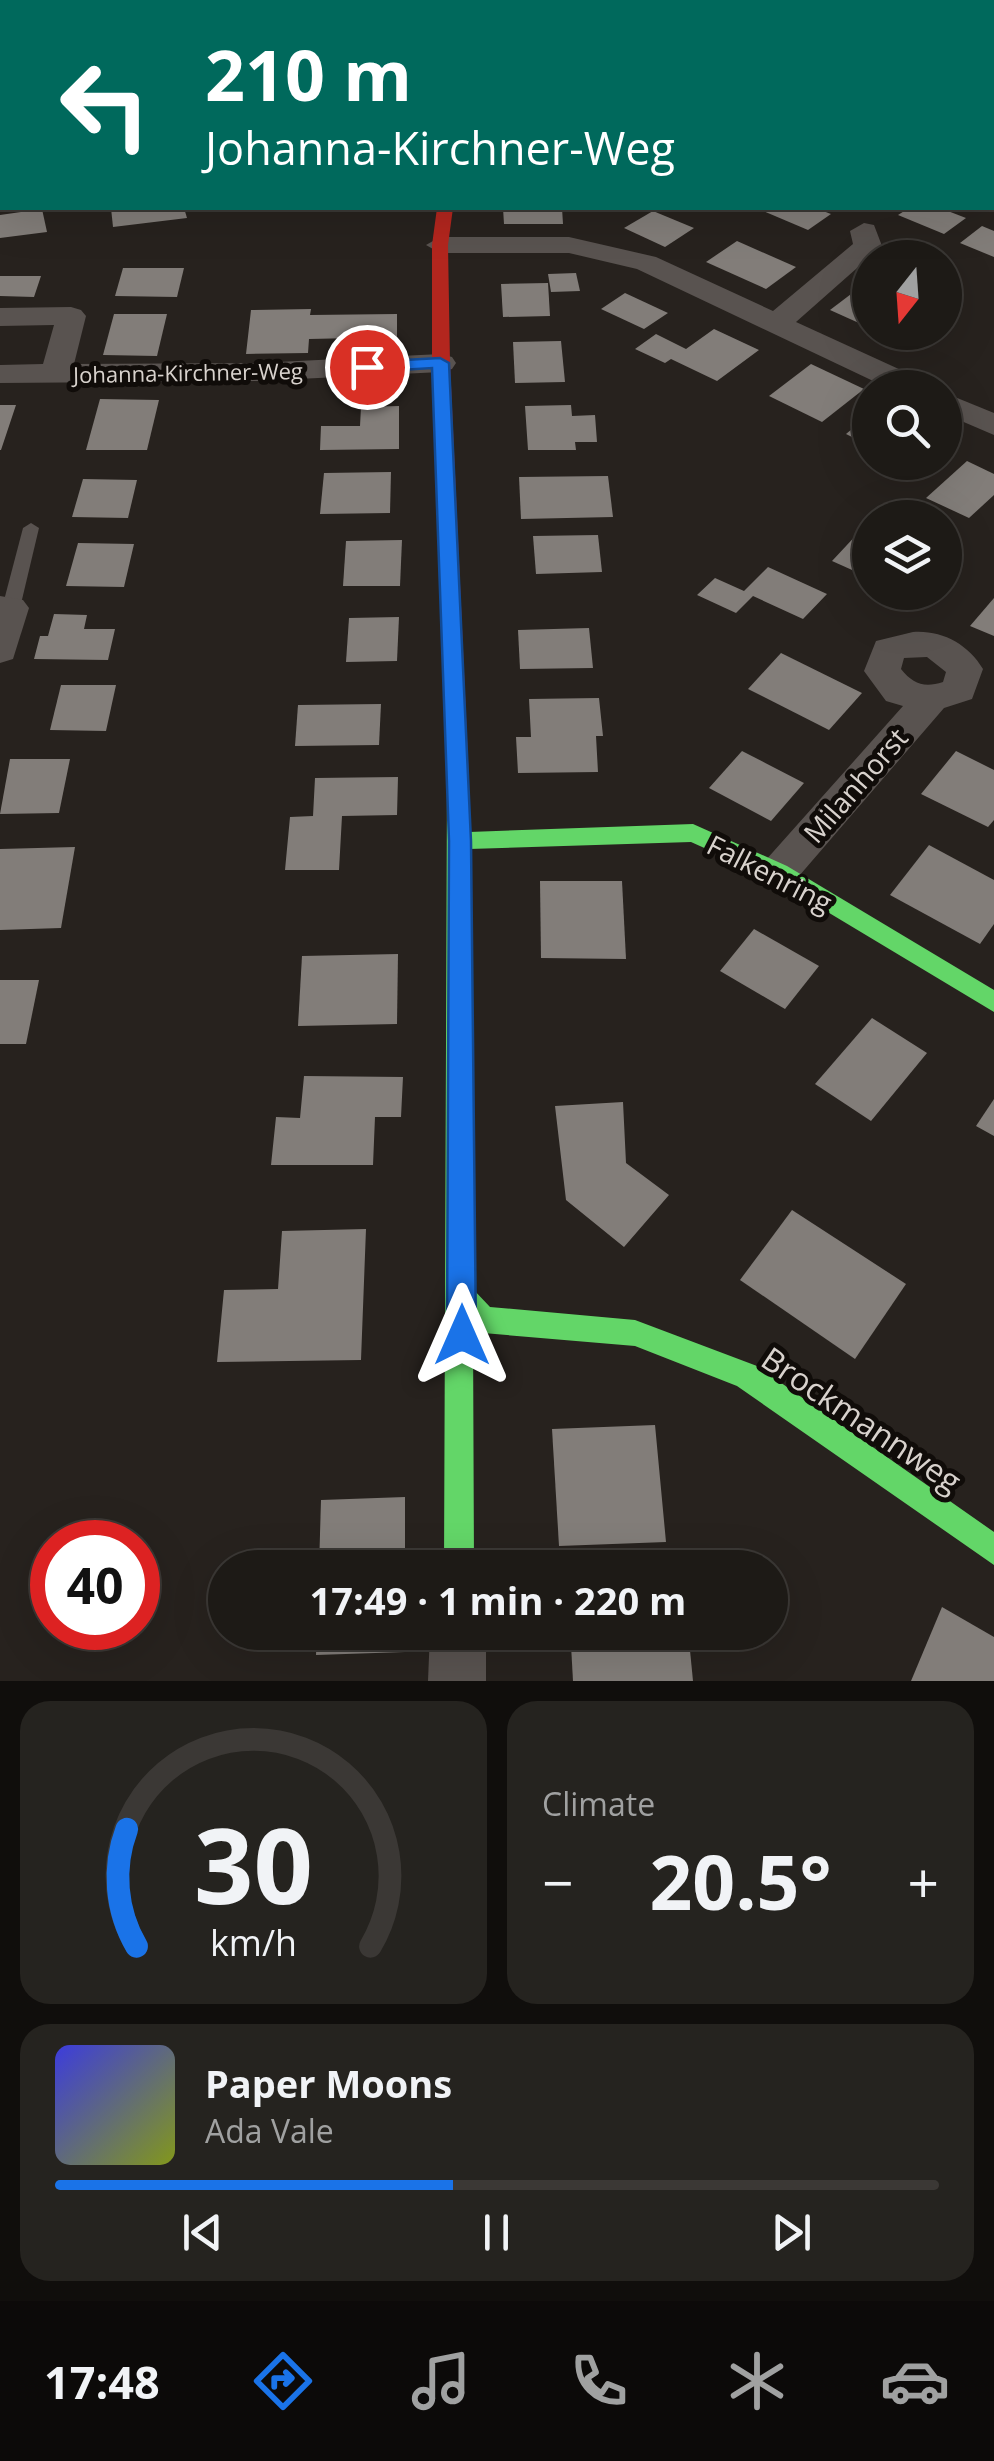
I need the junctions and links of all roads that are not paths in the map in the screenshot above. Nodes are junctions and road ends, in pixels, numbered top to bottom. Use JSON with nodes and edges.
{"nodes":[{"id":1,"x":444,"y":210,"type":"edge"},
{"id":2,"x":864,"y":231,"type":"dead end"},
{"id":3,"x":440,"y":245,"type":"junction"},
{"id":4,"x":0,"y":316,"type":"edge"},
{"id":5,"x":776,"y":324,"type":"junction"},
{"id":6,"x":440,"y":363,"type":"junction"},
{"id":7,"x":875,"y":370,"type":"edge"},
{"id":8,"x":0,"y":374,"type":"edge"},
{"id":9,"x":56,"y":374,"type":"junction"},
{"id":10,"x":962,"y":410,"type":"edge"},
{"id":11,"x":994,"y":424,"type":"edge"},
{"id":12,"x":32,"y":528,"type":"dead end"},
{"id":13,"x":5,"y":608,"type":"edge"},
{"id":14,"x":0,"y":650,"type":"edge"},
{"id":15,"x":931,"y":699,"type":"dead end"},
{"id":16,"x":460,"y":841,"type":"junction"},
{"id":17,"x":779,"y":872,"type":"junction"},
{"id":18,"x":994,"y":1002,"type":"edge"},
{"id":19,"x":462,"y":1297,"type":"junction"},
{"id":20,"x":459,"y":1550,"type":"edge"},
{"id":21,"x":994,"y":1550,"type":"edge"},
{"id":22,"x":458,"y":1650,"type":"edge"},
{"id":23,"x":457,"y":1681,"type":"edge"}],
"edges":[{"from":1,"to":3,"type":"street"},
{"from":2,"to":5,"type":"street"},
{"from":3,"to":5,"type":"street"},
{"from":3,"to":6,"type":"street"},
{"from":4,"to":9,"type":"street","name":"Johanna-Kirchner-Weg"},
{"from":5,"to":7,"type":"street"},
{"from":6,"to":9,"type":"street","name":"Johanna-Kirchner-Weg"},
{"from":6,"to":16,"type":"street"},
{"from":8,"to":9,"type":"street","name":"Johanna-Kirchner-Weg"},
{"from":10,"to":11,"type":"street"},
{"from":12,"to":13,"type":"lane"},
{"from":13,"to":14,"type":"street"},
{"from":15,"to":17,"type":"street","name":"Milanhorst"},
{"from":16,"to":17,"type":"street","name":"Falkenring"},
{"from":16,"to":19,"type":"street"},
{"from":17,"to":18,"type":"street","name":"Falkenring"},
{"from":19,"to":20,"type":"street"},
{"from":19,"to":21,"type":"street","name":"Brockmannweg"},
{"from":22,"to":23,"type":"street"}]}
